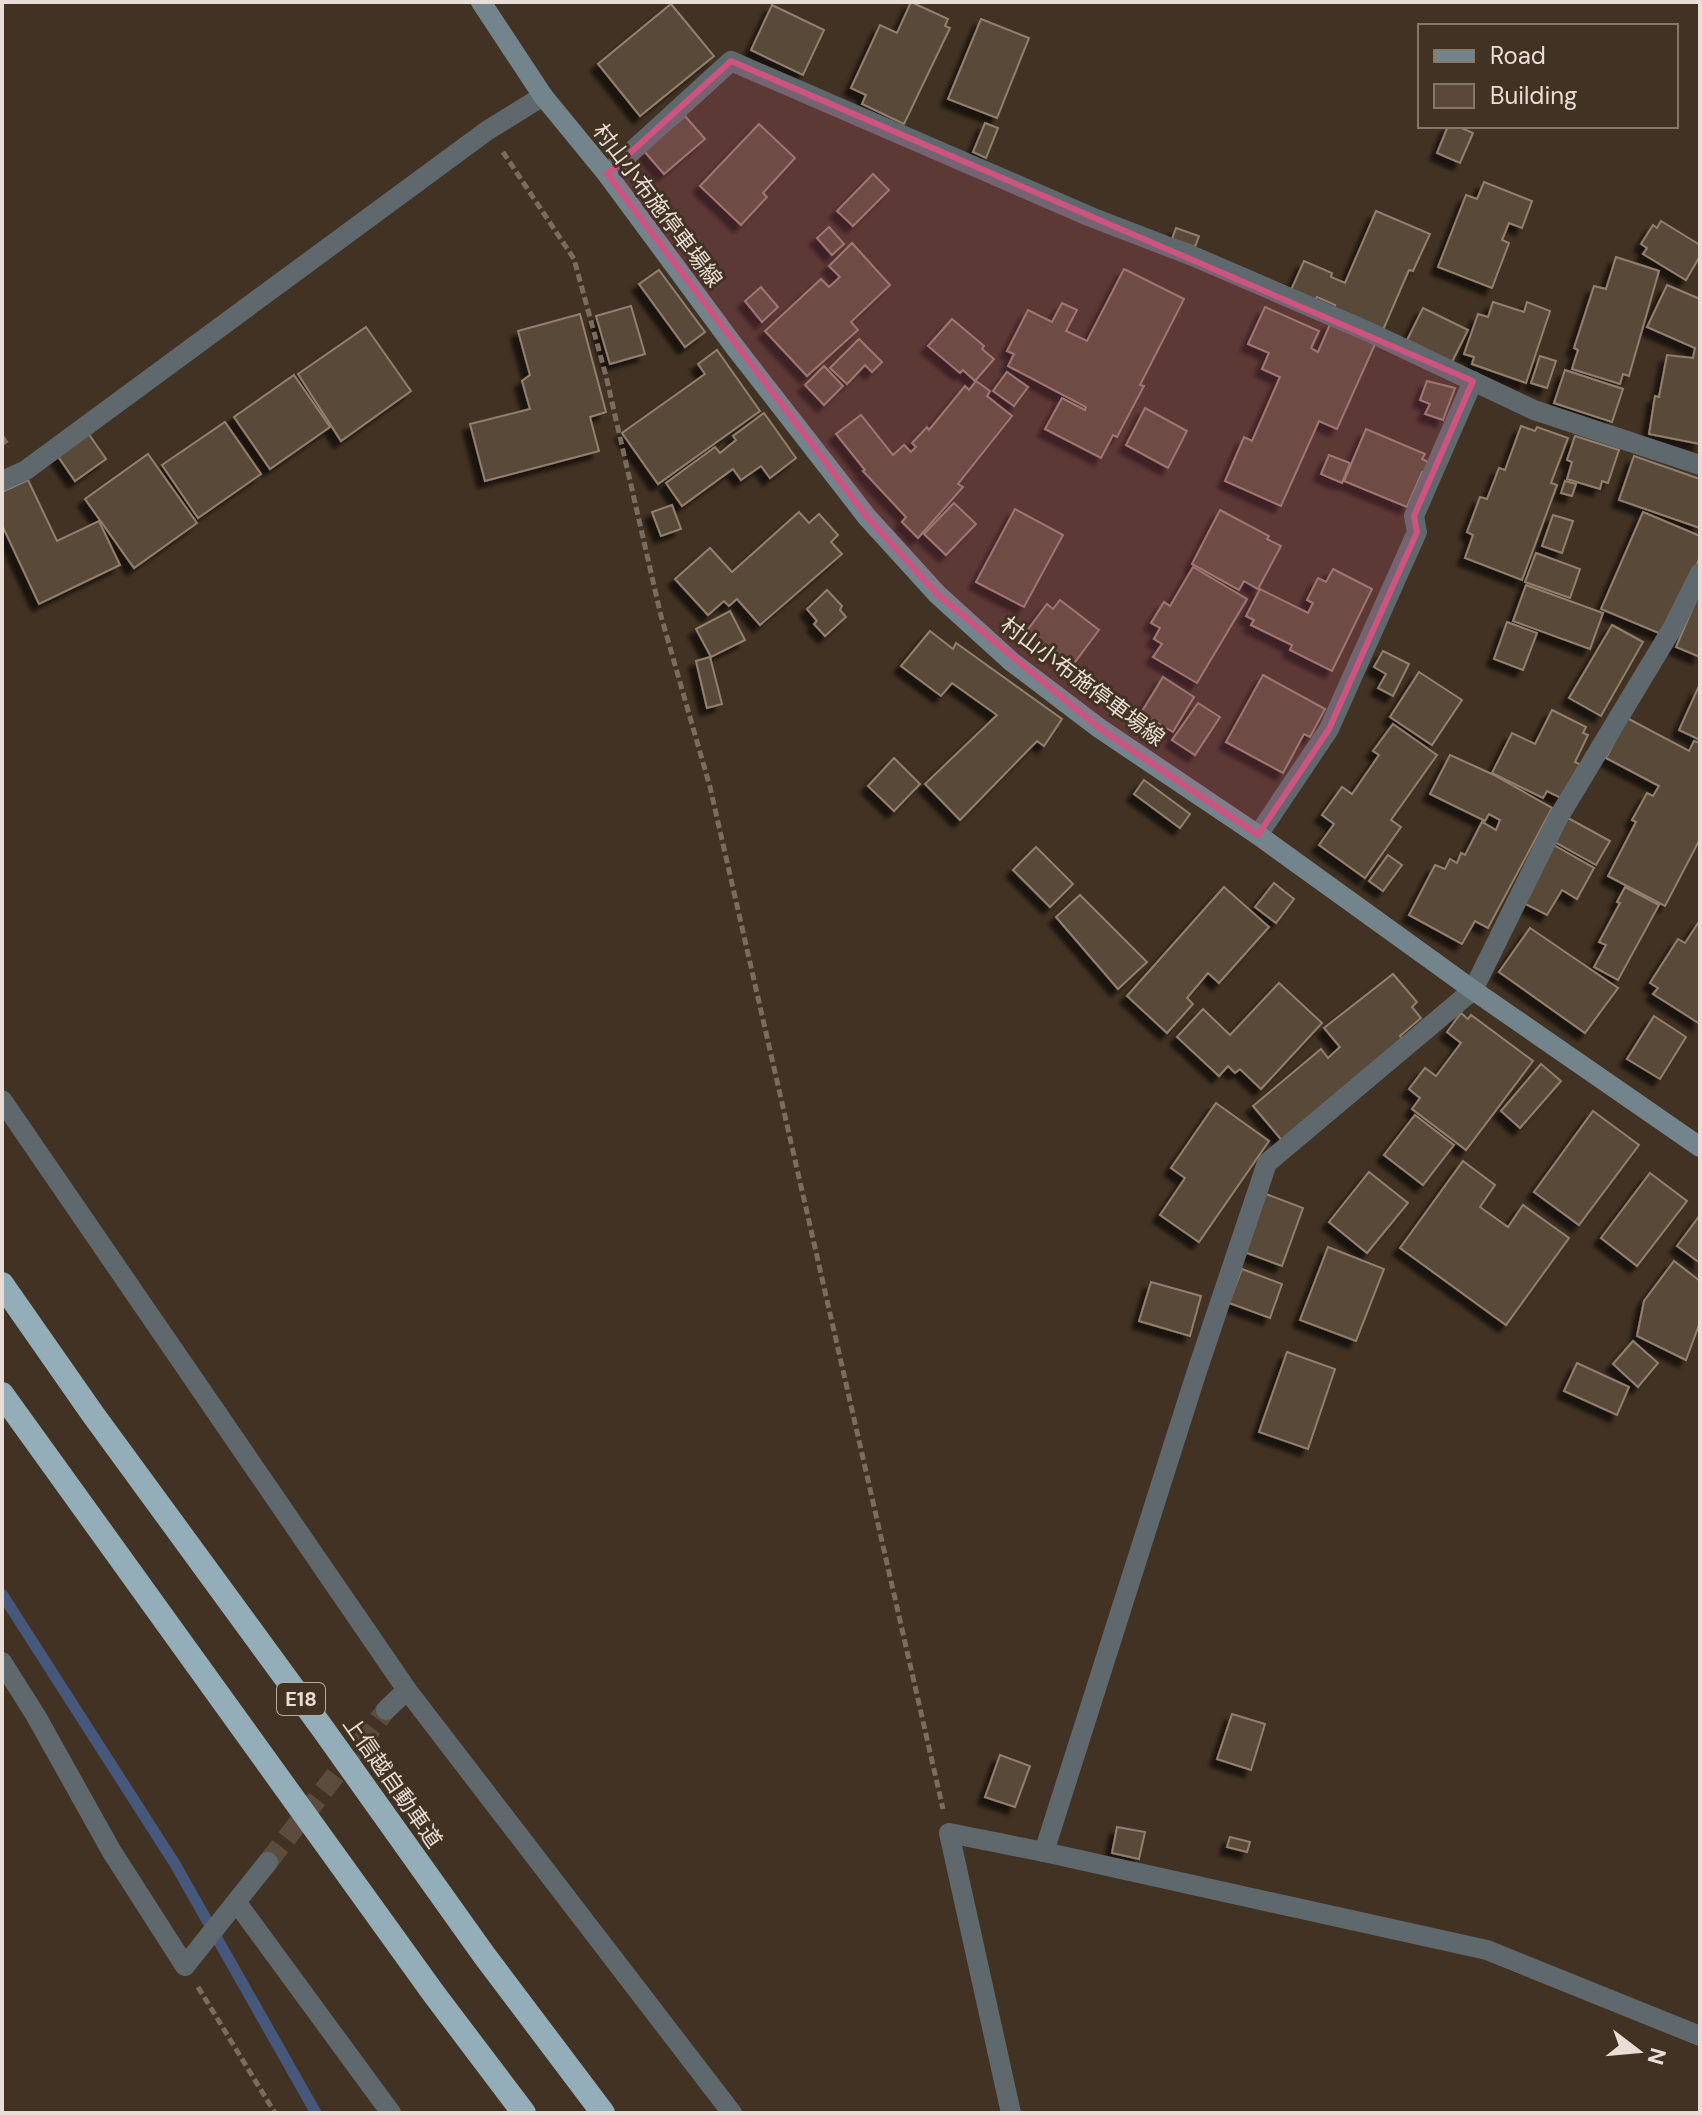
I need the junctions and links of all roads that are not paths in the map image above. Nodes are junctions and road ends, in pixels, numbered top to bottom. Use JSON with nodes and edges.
{"nodes":[{"id":1,"x":481,"y":2,"type":"edge"},
{"id":2,"x":543,"y":96,"type":"junction"},
{"id":3,"x":607,"y":174,"type":"junction"},
{"id":4,"x":1473,"y":381,"type":"junction"},
{"id":5,"x":1700,"y":465,"type":"edge"},
{"id":6,"x":2,"y":481,"type":"edge"},
{"id":7,"x":1700,"y":573,"type":"edge"},
{"id":8,"x":1258,"y":835,"type":"junction"},
{"id":9,"x":1473,"y":990,"type":"junction"},
{"id":10,"x":2,"y":1100,"type":"edge"},
{"id":11,"x":1700,"y":1147,"type":"edge"},
{"id":12,"x":2,"y":1284,"type":"edge"},
{"id":13,"x":2,"y":1394,"type":"edge"},
{"id":14,"x":2,"y":1662,"type":"edge"},
{"id":15,"x":407,"y":1690,"type":"junction"},
{"id":16,"x":386,"y":1710,"type":"tunnel mouth"},
{"id":17,"x":1044,"y":1852,"type":"junction"},
{"id":18,"x":268,"y":1862,"type":"tunnel mouth"},
{"id":19,"x":237,"y":1903,"type":"junction"},
{"id":20,"x":1700,"y":2036,"type":"edge"},
{"id":21,"x":391,"y":2113,"type":"edge"},
{"id":22,"x":524,"y":2113,"type":"edge"},
{"id":23,"x":603,"y":2113,"type":"edge"},
{"id":24,"x":732,"y":2113,"type":"edge"},
{"id":25,"x":1011,"y":2113,"type":"edge"}],
"edges":[{"from":1,"to":2,"type":"main road","name":"村山小布施停車場線"},
{"from":2,"to":3,"type":"main road","name":"村山小布施停車場線"},
{"from":2,"to":6,"type":"street"},
{"from":3,"to":4,"type":"street"},
{"from":3,"to":8,"type":"main road","name":"村山小布施停車場線"},
{"from":4,"to":5,"type":"street"},
{"from":4,"to":8,"type":"street"},
{"from":7,"to":9,"type":"street"},
{"from":8,"to":9,"type":"main road","name":"村山小布施停車場線"},
{"from":9,"to":11,"type":"main road","name":"村山小布施停車場線"},
{"from":9,"to":17,"type":"street"},
{"from":10,"to":15,"type":"street"},
{"from":12,"to":23,"type":"highway","name":"上信越自動車道","number":"E18"},
{"from":13,"to":22,"type":"highway"},
{"from":14,"to":19,"type":"street"},
{"from":15,"to":16,"type":"street"},
{"from":15,"to":24,"type":"street"},
{"from":17,"to":20,"type":"street"},
{"from":17,"to":25,"type":"street"},
{"from":18,"to":19,"type":"street"},
{"from":19,"to":21,"type":"street"}]}
